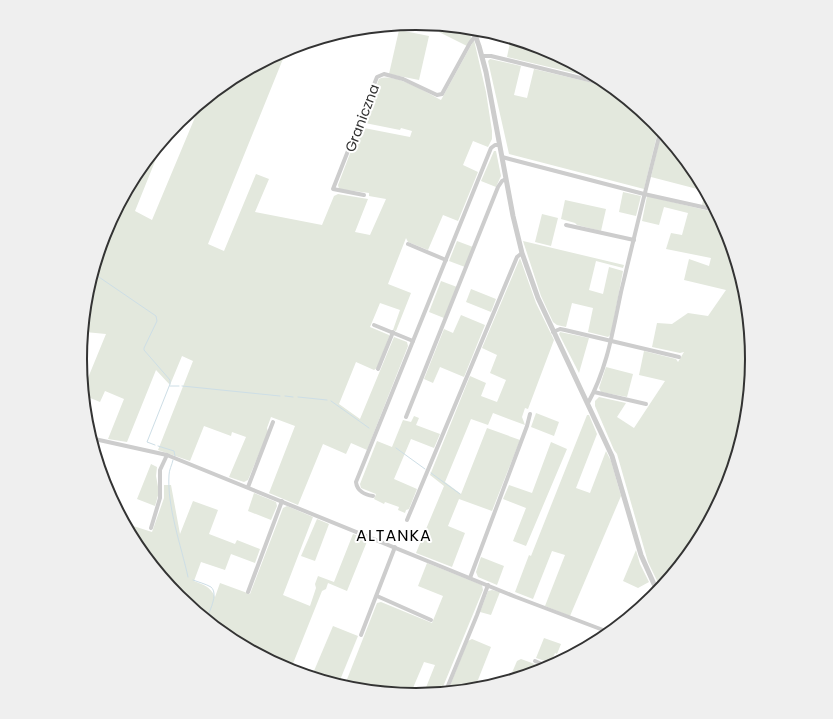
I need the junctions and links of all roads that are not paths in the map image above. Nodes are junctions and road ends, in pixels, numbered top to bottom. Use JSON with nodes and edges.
{"nodes":[{"id":1,"x":476,"y":35,"type":"joint"},
{"id":2,"x":482,"y":56,"type":"junction"},
{"id":3,"x":592,"y":81,"type":"edge"},
{"id":4,"x":659,"y":137,"type":"edge"},
{"id":5,"x":499,"y":145,"type":"junction"},
{"id":6,"x":502,"y":157,"type":"junction"},
{"id":7,"x":506,"y":179,"type":"junction"},
{"id":8,"x":644,"y":194,"type":"junction"},
{"id":9,"x":364,"y":195,"type":"dead end"},
{"id":10,"x":709,"y":208,"type":"edge"},
{"id":11,"x":566,"y":225,"type":"dead end"},
{"id":12,"x":634,"y":240,"type":"junction"},
{"id":13,"x":408,"y":244,"type":"dead end"},
{"id":14,"x":522,"y":253,"type":"junction"},
{"id":15,"x":446,"y":260,"type":"junction"},
{"id":16,"x":374,"y":325,"type":"dead end"},
{"id":17,"x":393,"y":332,"type":"junction"},
{"id":18,"x":554,"y":332,"type":"junction"},
{"id":19,"x":612,"y":340,"type":"junction"},
{"id":20,"x":413,"y":341,"type":"junction"},
{"id":21,"x":679,"y":357,"type":"dead end"},
{"id":22,"x":378,"y":369,"type":"dead end"},
{"id":23,"x":594,"y":392,"type":"junction"},
{"id":24,"x":588,"y":403,"type":"junction"},
{"id":25,"x":646,"y":404,"type":"dead end"},
{"id":26,"x":530,"y":414,"type":"dead end"},
{"id":27,"x":406,"y":417,"type":"dead end"},
{"id":28,"x":273,"y":422,"type":"dead end"},
{"id":29,"x":97,"y":439,"type":"edge"},
{"id":30,"x":167,"y":455,"type":"junction"},
{"id":31,"x":248,"y":487,"type":"junction"},
{"id":32,"x":373,"y":496,"type":"dead end"},
{"id":33,"x":282,"y":501,"type":"junction"},
{"id":34,"x":407,"y":520,"type":"dead end"},
{"id":35,"x":151,"y":528,"type":"dead end"},
{"id":36,"x":395,"y":547,"type":"junction"},
{"id":37,"x":470,"y":578,"type":"junction"},
{"id":38,"x":488,"y":585,"type":"junction"},
{"id":39,"x":655,"y":586,"type":"edge"},
{"id":40,"x":248,"y":592,"type":"dead end"},
{"id":41,"x":377,"y":596,"type":"junction"},
{"id":42,"x":431,"y":620,"type":"dead end"},
{"id":43,"x":604,"y":630,"type":"edge"},
{"id":44,"x":361,"y":635,"type":"dead end"},
{"id":45,"x":535,"y":661,"type":"dead end"},
{"id":46,"x":542,"y":664,"type":"edge"},
{"id":47,"x":447,"y":687,"type":"edge"}],
"edges":[{"from":1,"to":2,"type":"street"},
{"from":1,"to":9,"type":"street","name":"Graniczna"},
{"from":2,"to":3,"type":"street"},
{"from":2,"to":5,"type":"street"},
{"from":4,"to":8,"type":"street"},
{"from":5,"to":6,"type":"street"},
{"from":5,"to":15,"type":"street"},
{"from":6,"to":7,"type":"street"},
{"from":6,"to":8,"type":"street"},
{"from":7,"to":14,"type":"street"},
{"from":7,"to":27,"type":"street"},
{"from":8,"to":10,"type":"street"},
{"from":8,"to":12,"type":"street"},
{"from":11,"to":12,"type":"street"},
{"from":12,"to":19,"type":"street"},
{"from":13,"to":15,"type":"street"},
{"from":14,"to":18,"type":"street"},
{"from":14,"to":34,"type":"street"},
{"from":15,"to":20,"type":"street"},
{"from":16,"to":17,"type":"street"},
{"from":17,"to":20,"type":"street"},
{"from":17,"to":22,"type":"street"},
{"from":18,"to":19,"type":"street"},
{"from":18,"to":24,"type":"street"},
{"from":19,"to":21,"type":"street"},
{"from":19,"to":23,"type":"street"},
{"from":20,"to":32,"type":"street"},
{"from":23,"to":24,"type":"street"},
{"from":23,"to":25,"type":"street"},
{"from":24,"to":39,"type":"street"},
{"from":26,"to":37,"type":"street"},
{"from":28,"to":31,"type":"street"},
{"from":29,"to":30,"type":"street"},
{"from":30,"to":31,"type":"street"},
{"from":30,"to":35,"type":"street"},
{"from":31,"to":33,"type":"street"},
{"from":33,"to":36,"type":"street"},
{"from":33,"to":40,"type":"street"},
{"from":36,"to":37,"type":"street"},
{"from":36,"to":41,"type":"street"},
{"from":37,"to":38,"type":"street"},
{"from":38,"to":43,"type":"street"},
{"from":38,"to":47,"type":"street"},
{"from":41,"to":42,"type":"street"},
{"from":41,"to":44,"type":"street"},
{"from":45,"to":46,"type":"street"}]}
